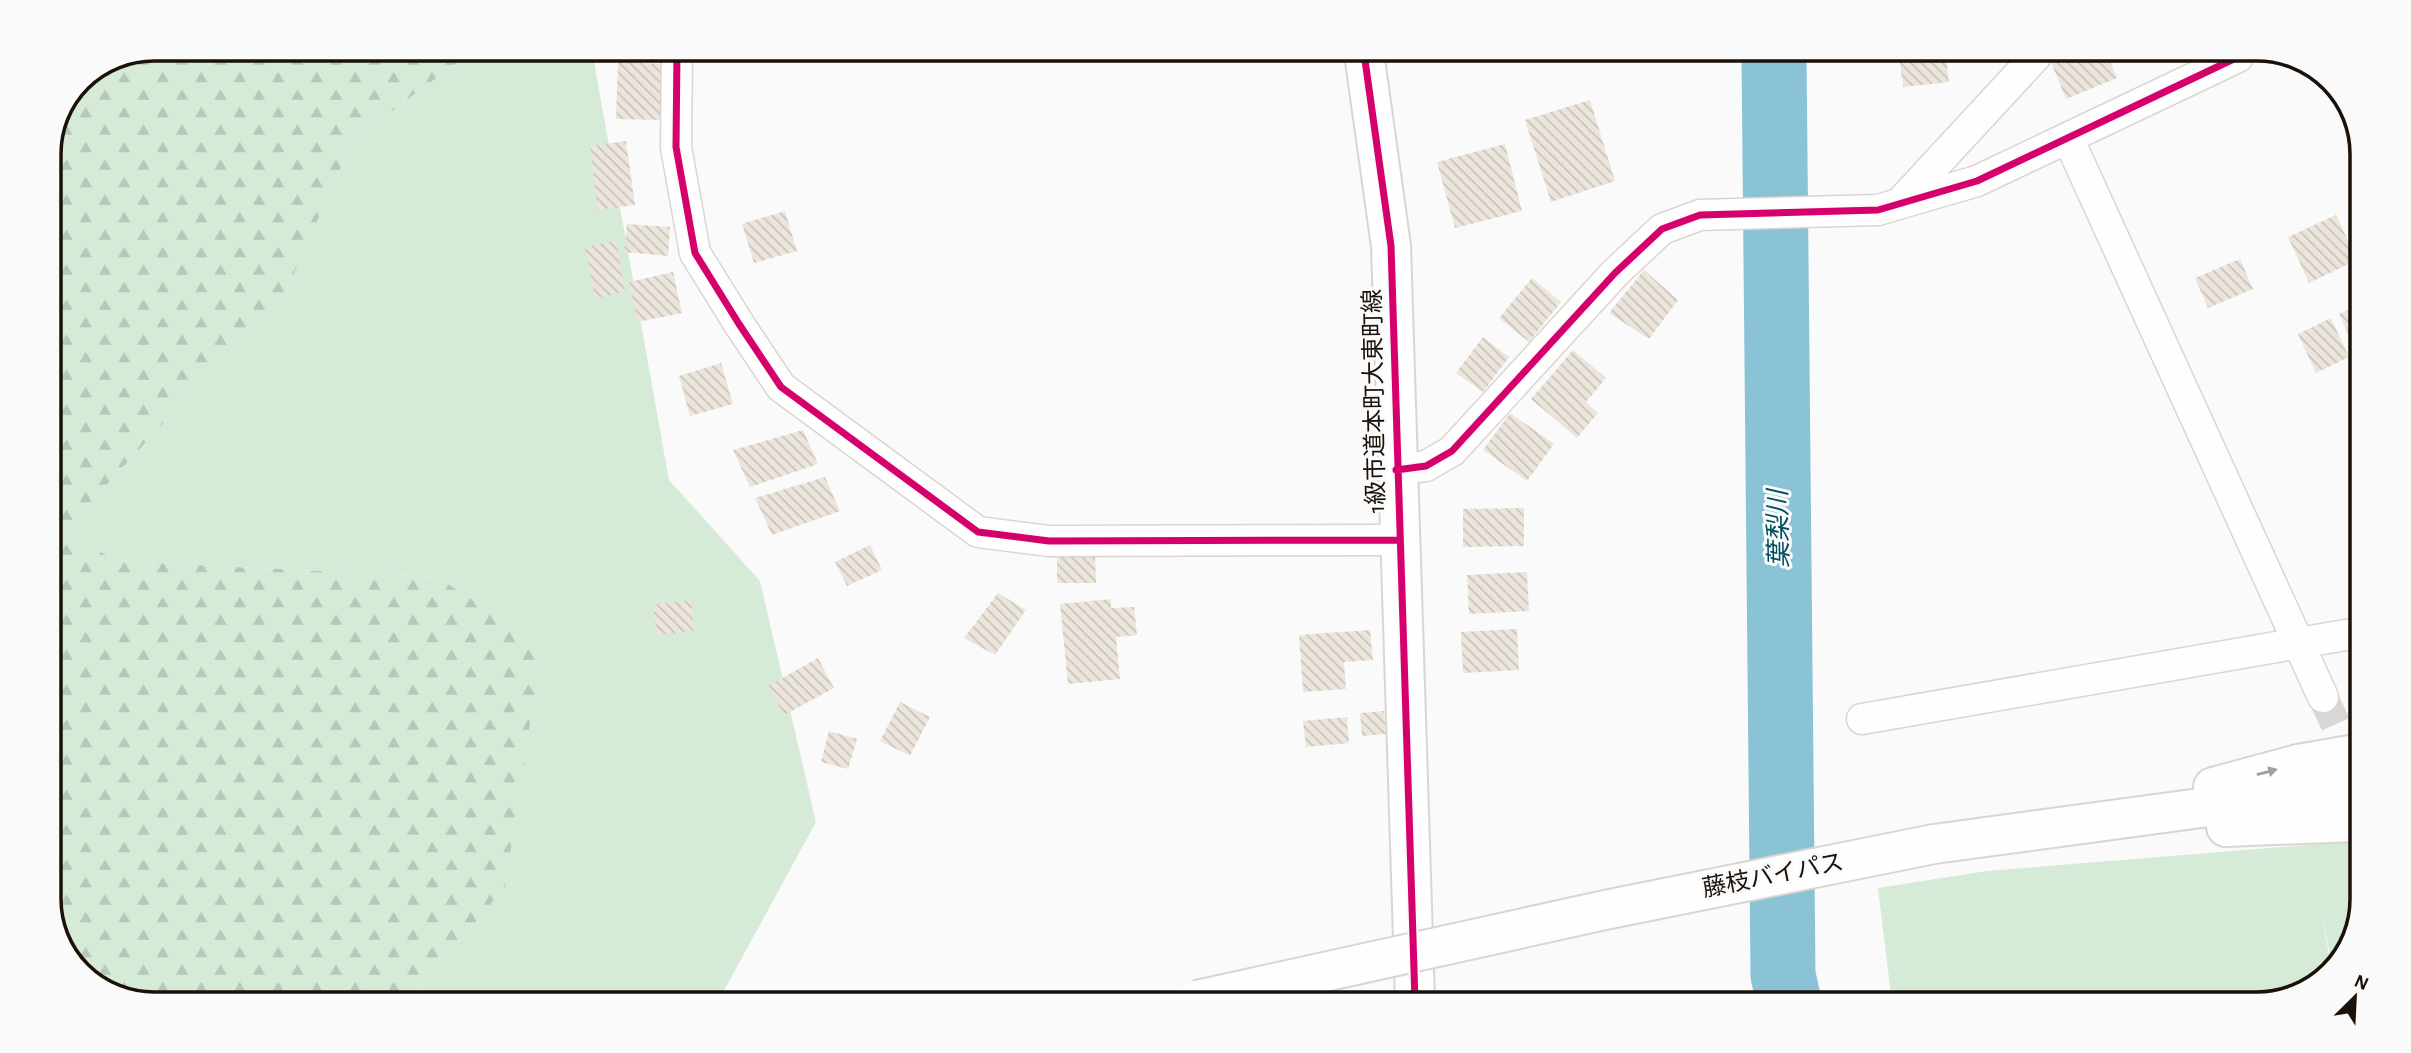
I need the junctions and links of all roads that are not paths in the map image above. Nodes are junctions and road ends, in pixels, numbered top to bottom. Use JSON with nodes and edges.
{"nodes":[{"id":1,"x":677,"y":61,"type":"edge"},
{"id":2,"x":1365,"y":61,"type":"edge"},
{"id":3,"x":2031,"y":61,"type":"edge"},
{"id":4,"x":2230,"y":61,"type":"edge"},
{"id":5,"x":2068,"y":138,"type":"junction"},
{"id":6,"x":1898,"y":204,"type":"junction"},
{"id":7,"x":1396,"y":470,"type":"junction"},
{"id":8,"x":1398,"y":540,"type":"junction"},
{"id":9,"x":2350,"y":634,"type":"edge"},
{"id":10,"x":2299,"y":643,"type":"junction"},
{"id":11,"x":2323,"y":696,"type":"tunnel mouth"},
{"id":12,"x":1862,"y":719,"type":"dead end"},
{"id":13,"x":2350,"y":755,"type":"edge"},
{"id":14,"x":2350,"y":788,"type":"edge"},
{"id":15,"x":2350,"y":822,"type":"edge"},
{"id":16,"x":2059,"y":829,"type":"junction"},
{"id":17,"x":1232,"y":992,"type":"edge"},
{"id":18,"x":1415,"y":992,"type":"edge"}],
"edges":[{"from":1,"to":8,"type":"street"},
{"from":2,"to":7,"type":"main road","name":"1級市道本町大東町線"},
{"from":3,"to":6,"type":"street"},
{"from":4,"to":5,"type":"street"},
{"from":5,"to":6,"type":"street"},
{"from":5,"to":10,"type":"street"},
{"from":6,"to":7,"type":"street"},
{"from":7,"to":8,"type":"main road","name":"1級市道本町大東町線"},
{"from":8,"to":18,"type":"main road","name":"1級市道本町大東町線"},
{"from":9,"to":10,"type":"street"},
{"from":10,"to":11,"type":"street"},
{"from":10,"to":12,"type":"street"},
{"from":16,"to":13,"type":"main road","one_way":true},
{"from":14,"to":16,"type":"main road","name":"藤枝バイパス"},
{"from":15,"to":16,"type":"main road"},
{"from":16,"to":17,"type":"main road","name":"藤枝バイパス","bridge":true}]}
